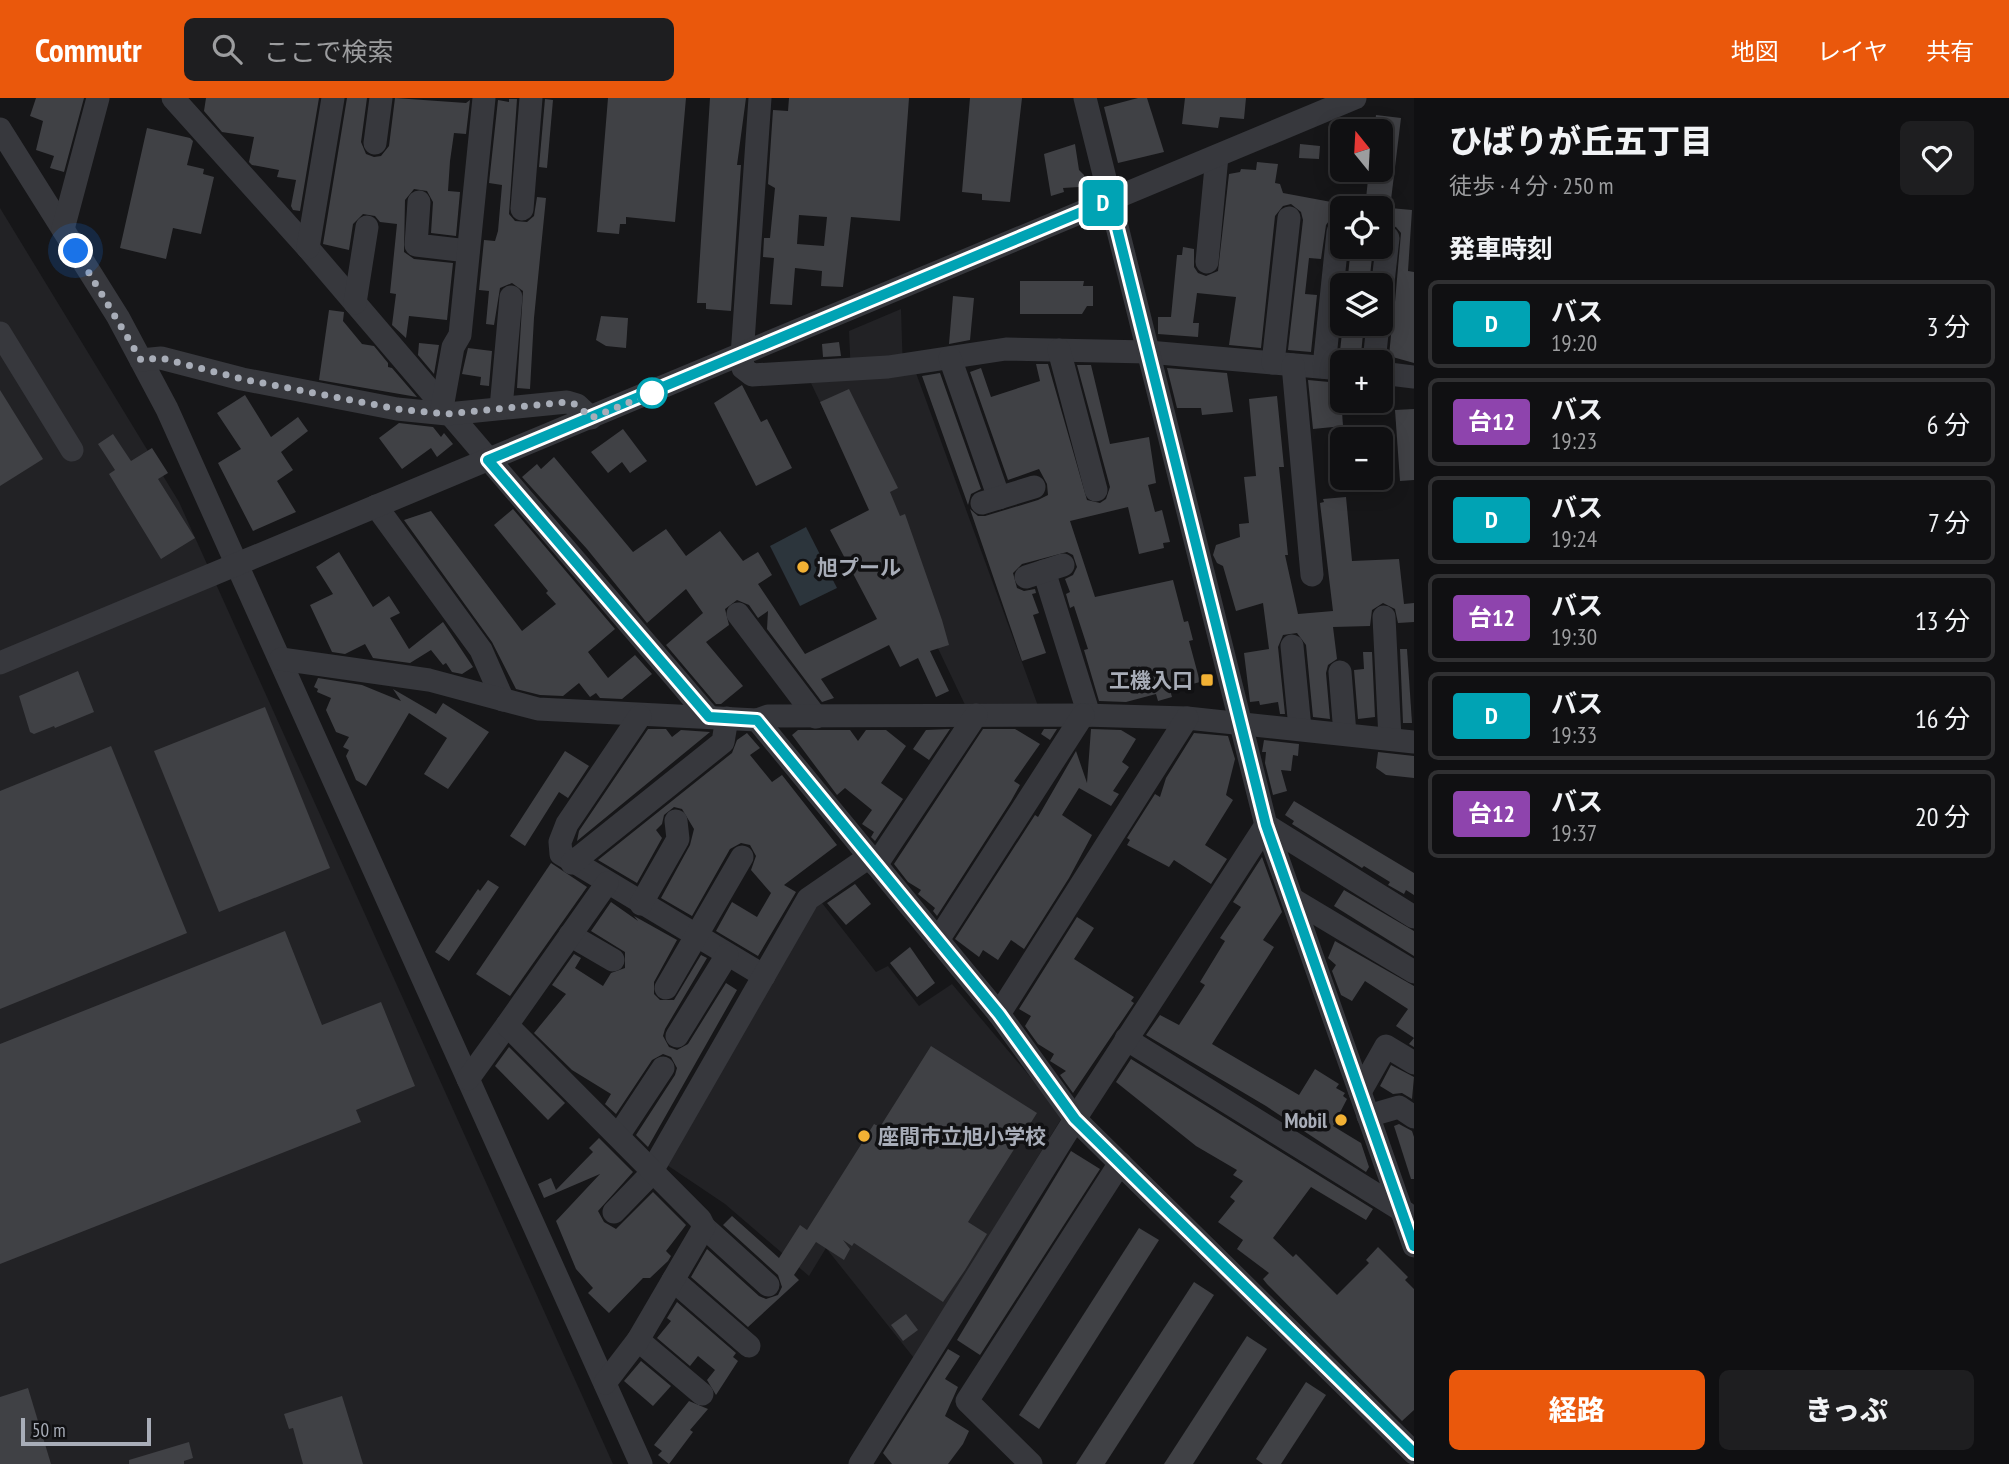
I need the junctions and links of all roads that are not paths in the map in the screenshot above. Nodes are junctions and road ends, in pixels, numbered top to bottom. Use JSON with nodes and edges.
{"nodes":[{"id":1,"x":98,"y":98,"type":"edge"},
{"id":2,"x":173,"y":98,"type":"edge"},
{"id":3,"x":333,"y":98,"type":"edge"},
{"id":4,"x":381,"y":98,"type":"edge"},
{"id":5,"x":484,"y":98,"type":"edge"},
{"id":6,"x":531,"y":98,"type":"edge"},
{"id":7,"x":760,"y":98,"type":"edge"},
{"id":8,"x":1085,"y":98,"type":"edge"},
{"id":9,"x":1355,"y":98,"type":"edge"},
{"id":10,"x":0,"y":129,"type":"edge"},
{"id":11,"x":375,"y":143,"type":"dead end"},
{"id":12,"x":1217,"y":156,"type":"junction"},
{"id":13,"x":1110,"y":200,"type":"junction"},
{"id":14,"x":419,"y":202,"type":"dead end"},
{"id":15,"x":522,"y":209,"type":"dead end"},
{"id":16,"x":1289,"y":218,"type":"dead end"},
{"id":17,"x":367,"y":227,"type":"dead end"},
{"id":18,"x":63,"y":229,"type":"junction"},
{"id":19,"x":308,"y":248,"type":"junction"},
{"id":20,"x":468,"y":251,"type":"junction"},
{"id":21,"x":1337,"y":259,"type":"edge"},
{"id":22,"x":1207,"y":262,"type":"dead end"},
{"id":23,"x":511,"y":297,"type":"dead end"},
{"id":24,"x":355,"y":303,"type":"junction"},
{"id":25,"x":0,"y":333,"type":"edge"},
{"id":26,"x":1059,"y":350,"type":"junction"},
{"id":27,"x":1334,"y":350,"type":"edge"},
{"id":28,"x":1148,"y":352,"type":"junction"},
{"id":29,"x":741,"y":356,"type":"junction"},
{"id":30,"x":950,"y":358,"type":"junction"},
{"id":31,"x":141,"y":360,"type":"junction"},
{"id":32,"x":1283,"y":364,"type":"junction"},
{"id":33,"x":1330,"y":368,"type":"edge"},
{"id":34,"x":1393,"y":374,"type":"edge"},
{"id":35,"x":1414,"y":377,"type":"edge"},
{"id":36,"x":501,"y":408,"type":"junction"},
{"id":37,"x":445,"y":411,"type":"junction"},
{"id":38,"x":591,"y":418,"type":"junction"},
{"id":39,"x":72,"y":450,"type":"dead end"},
{"id":40,"x":488,"y":460,"type":"junction"},
{"id":41,"x":1034,"y":486,"type":"dead end"},
{"id":42,"x":1096,"y":490,"type":"dead end"},
{"id":43,"x":376,"y":506,"type":"junction"},
{"id":44,"x":238,"y":564,"type":"junction"},
{"id":45,"x":1044,"y":571,"type":"dead end"},
{"id":46,"x":1312,"y":575,"type":"dead end"},
{"id":47,"x":738,"y":614,"type":"dead end"},
{"id":48,"x":1384,"y":617,"type":"dead end"},
{"id":49,"x":1292,"y":646,"type":"dead end"},
{"id":50,"x":281,"y":659,"type":"junction"},
{"id":51,"x":0,"y":663,"type":"edge"},
{"id":52,"x":1340,"y":671,"type":"dead end"},
{"id":53,"x":503,"y":700,"type":"junction"},
{"id":54,"x":975,"y":715,"type":"junction"},
{"id":55,"x":1086,"y":715,"type":"junction"},
{"id":56,"x":640,"y":716,"type":"junction"},
{"id":57,"x":816,"y":717,"type":"junction"},
{"id":58,"x":718,"y":718,"type":"junction"},
{"id":59,"x":1186,"y":718,"type":"junction"},
{"id":60,"x":757,"y":720,"type":"junction"},
{"id":61,"x":1239,"y":721,"type":"junction"},
{"id":62,"x":1300,"y":728,"type":"junction"},
{"id":63,"x":1345,"y":734,"type":"junction"},
{"id":64,"x":1390,"y":739,"type":"junction"},
{"id":65,"x":1414,"y":742,"type":"edge"},
{"id":66,"x":676,"y":821,"type":"dead end"},
{"id":67,"x":1266,"y":825,"type":"junction"},
{"id":68,"x":742,"y":857,"type":"dead end"},
{"id":69,"x":873,"y":861,"type":"junction"},
{"id":70,"x":572,"y":863,"type":"junction"},
{"id":71,"x":607,"y":883,"type":"junction"},
{"id":72,"x":1294,"y":900,"type":"junction"},
{"id":73,"x":641,"y":904,"type":"junction"},
{"id":74,"x":1414,"y":917,"type":"edge"},
{"id":75,"x":570,"y":935,"type":"junction"},
{"id":76,"x":696,"y":936,"type":"junction"},
{"id":77,"x":938,"y":940,"type":"junction"},
{"id":78,"x":727,"y":955,"type":"junction"},
{"id":79,"x":612,"y":960,"type":"dead end"},
{"id":80,"x":1414,"y":972,"type":"edge"},
{"id":81,"x":764,"y":976,"type":"junction"},
{"id":82,"x":666,"y":988,"type":"dead end"},
{"id":83,"x":999,"y":1014,"type":"junction"},
{"id":84,"x":507,"y":1025,"type":"junction"},
{"id":85,"x":677,"y":1036,"type":"dead end"},
{"id":86,"x":1126,"y":1040,"type":"junction"},
{"id":87,"x":1414,"y":1063,"type":"edge"},
{"id":88,"x":663,"y":1068,"type":"dead end"},
{"id":89,"x":468,"y":1079,"type":"junction"},
{"id":90,"x":1360,"y":1092,"type":"junction"},
{"id":91,"x":1368,"y":1116,"type":"junction"},
{"id":92,"x":1414,"y":1117,"type":"edge"},
{"id":93,"x":1075,"y":1119,"type":"junction"},
{"id":94,"x":618,"y":1136,"type":"junction"},
{"id":95,"x":1120,"y":1163,"type":"junction"},
{"id":96,"x":652,"y":1169,"type":"junction"},
{"id":97,"x":613,"y":1211,"type":"dead end"},
{"id":98,"x":1408,"y":1215,"type":"edge"},
{"id":99,"x":704,"y":1227,"type":"junction"},
{"id":100,"x":1414,"y":1246,"type":"edge"},
{"id":101,"x":673,"y":1280,"type":"junction"},
{"id":102,"x":768,"y":1285,"type":"dead end"},
{"id":103,"x":638,"y":1340,"type":"junction"},
{"id":104,"x":749,"y":1346,"type":"dead end"},
{"id":105,"x":605,"y":1384,"type":"junction"},
{"id":106,"x":702,"y":1394,"type":"dead end"},
{"id":107,"x":1414,"y":1453,"type":"edge"},
{"id":108,"x":641,"y":1464,"type":"edge"},
{"id":109,"x":860,"y":1464,"type":"edge"},
{"id":110,"x":1031,"y":1464,"type":"edge"}],
"edges":[{"from":1,"to":18,"type":"street"},
{"from":2,"to":19,"type":"street"},
{"from":3,"to":19,"type":"street"},
{"from":4,"to":11,"type":"street"},
{"from":5,"to":20,"type":"street"},
{"from":6,"to":15,"type":"street"},
{"from":7,"to":29,"type":"street"},
{"from":8,"to":13,"type":"street"},
{"from":9,"to":12,"type":"street"},
{"from":10,"to":18,"type":"street"},
{"from":12,"to":13,"type":"street"},
{"from":12,"to":22,"type":"street"},
{"from":13,"to":28,"type":"street"},
{"from":13,"to":29,"type":"street"},
{"from":14,"to":20,"type":"street"},
{"from":16,"to":32,"type":"street"},
{"from":17,"to":24,"type":"street"},
{"from":18,"to":31,"type":"street"},
{"from":19,"to":24,"type":"street"},
{"from":20,"to":37,"type":"street"},
{"from":21,"to":27,"type":"street"},
{"from":23,"to":36,"type":"street"},
{"from":24,"to":37,"type":"street"},
{"from":25,"to":39,"type":"street"},
{"from":26,"to":28,"type":"street"},
{"from":26,"to":30,"type":"street"},
{"from":26,"to":42,"type":"street"},
{"from":28,"to":32,"type":"street"},
{"from":28,"to":61,"type":"street"},
{"from":29,"to":30,"type":"street"},
{"from":29,"to":38,"type":"street"},
{"from":30,"to":41,"type":"street"},
{"from":31,"to":37,"type":"street"},
{"from":31,"to":44,"type":"street"},
{"from":32,"to":33,"type":"street"},
{"from":32,"to":46,"type":"street"},
{"from":34,"to":35,"type":"street"},
{"from":36,"to":37,"type":"street"},
{"from":36,"to":38,"type":"street"},
{"from":37,"to":40,"type":"street"},
{"from":38,"to":40,"type":"street"},
{"from":40,"to":43,"type":"street"},
{"from":40,"to":58,"type":"street"},
{"from":43,"to":44,"type":"street"},
{"from":43,"to":53,"type":"street"},
{"from":44,"to":50,"type":"street"},
{"from":44,"to":51,"type":"street"},
{"from":45,"to":55,"type":"street"},
{"from":47,"to":57,"type":"street"},
{"from":48,"to":64,"type":"street"},
{"from":49,"to":62,"type":"street"},
{"from":50,"to":53,"type":"street"},
{"from":50,"to":89,"type":"street"},
{"from":52,"to":63,"type":"street"},
{"from":53,"to":56,"type":"street"},
{"from":54,"to":55,"type":"street"},
{"from":54,"to":57,"type":"street"},
{"from":54,"to":69,"type":"street"},
{"from":55,"to":59,"type":"street"},
{"from":55,"to":77,"type":"street"},
{"from":56,"to":58,"type":"street"},
{"from":56,"to":70,"type":"street"},
{"from":57,"to":60,"type":"street"},
{"from":58,"to":60,"type":"street"},
{"from":58,"to":70,"type":"street"},
{"from":59,"to":61,"type":"street"},
{"from":59,"to":83,"type":"street"},
{"from":60,"to":69,"type":"street"},
{"from":61,"to":62,"type":"street"},
{"from":61,"to":67,"type":"street"},
{"from":62,"to":63,"type":"street"},
{"from":63,"to":64,"type":"street"},
{"from":64,"to":65,"type":"street"},
{"from":66,"to":73,"type":"street"},
{"from":67,"to":72,"type":"street"},
{"from":67,"to":74,"type":"street"},
{"from":67,"to":86,"type":"street"},
{"from":68,"to":76,"type":"street"},
{"from":69,"to":77,"type":"street"},
{"from":69,"to":81,"type":"street"},
{"from":70,"to":71,"type":"street"},
{"from":71,"to":73,"type":"street"},
{"from":71,"to":75,"type":"street"},
{"from":72,"to":80,"type":"street"},
{"from":72,"to":90,"type":"street"},
{"from":73,"to":76,"type":"street"},
{"from":75,"to":79,"type":"street"},
{"from":75,"to":84,"type":"street"},
{"from":76,"to":78,"type":"street"},
{"from":76,"to":82,"type":"street"},
{"from":77,"to":83,"type":"street"},
{"from":78,"to":81,"type":"street"},
{"from":78,"to":85,"type":"street"},
{"from":81,"to":96,"type":"street"},
{"from":83,"to":93,"type":"street"},
{"from":84,"to":89,"type":"street"},
{"from":84,"to":94,"type":"street"},
{"from":86,"to":93,"type":"street"},
{"from":86,"to":98,"type":"street"},
{"from":87,"to":90,"type":"street"},
{"from":88,"to":94,"type":"street"},
{"from":89,"to":105,"type":"street"},
{"from":90,"to":91,"type":"street"},
{"from":91,"to":92,"type":"street"},
{"from":91,"to":98,"type":"street"},
{"from":93,"to":95,"type":"street"},
{"from":93,"to":109,"type":"street"},
{"from":94,"to":96,"type":"street"},
{"from":95,"to":107,"type":"street"},
{"from":95,"to":110,"type":"street"},
{"from":96,"to":97,"type":"street"},
{"from":96,"to":99,"type":"street"},
{"from":98,"to":100,"type":"street"},
{"from":99,"to":101,"type":"street"},
{"from":99,"to":102,"type":"street"},
{"from":101,"to":103,"type":"street"},
{"from":101,"to":104,"type":"street"},
{"from":103,"to":105,"type":"street"},
{"from":103,"to":106,"type":"street"},
{"from":105,"to":108,"type":"street"}]}
